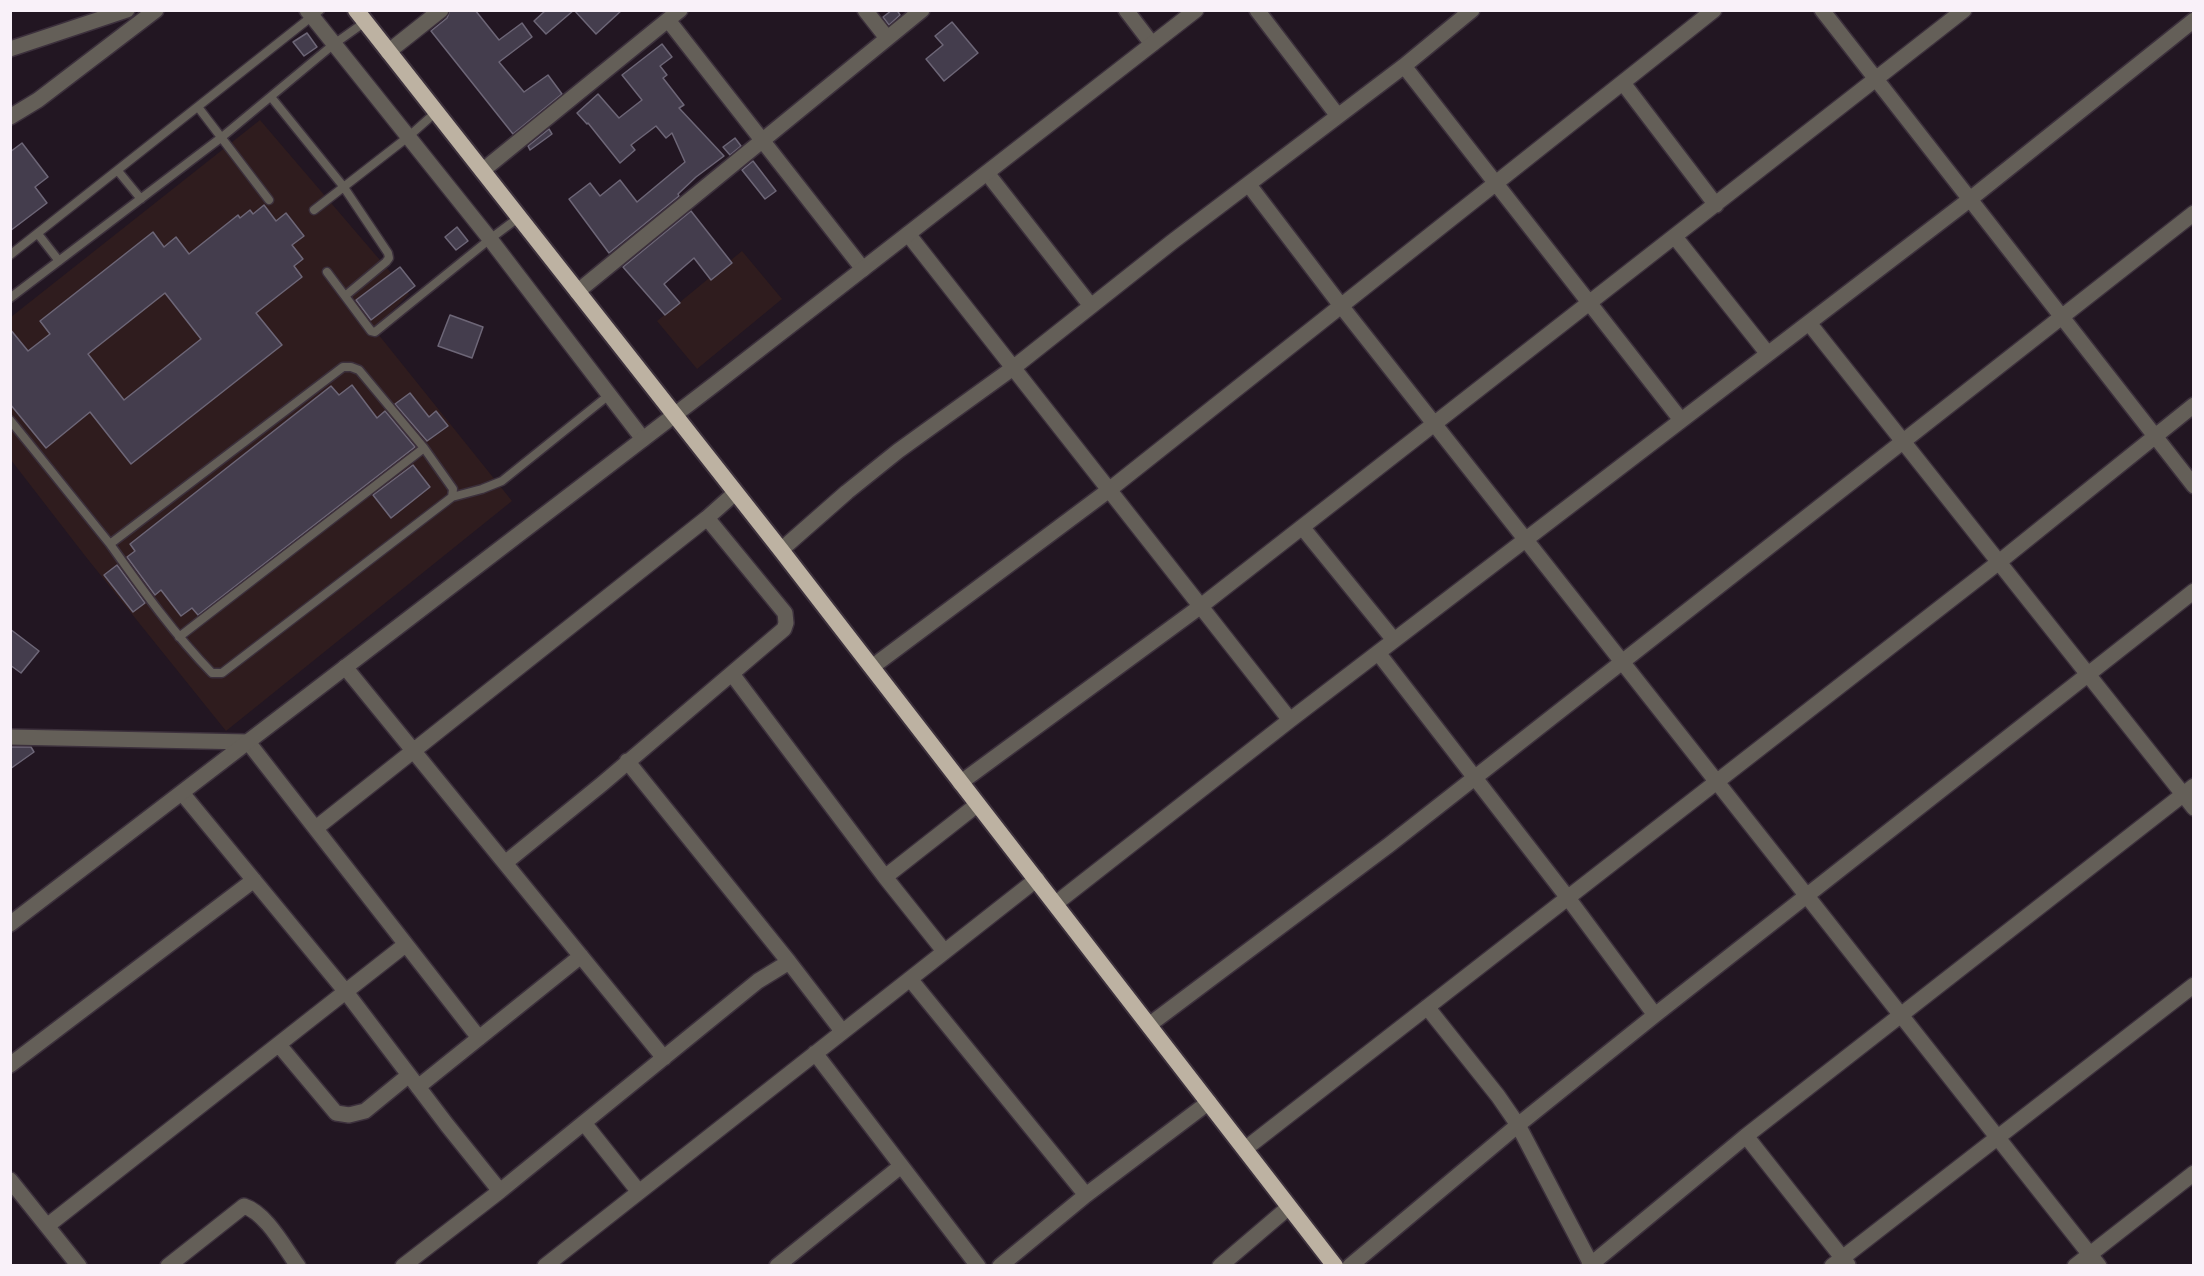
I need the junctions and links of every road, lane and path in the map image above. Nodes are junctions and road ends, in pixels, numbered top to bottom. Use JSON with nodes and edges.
{"nodes":[{"id":1,"x":127,"y":10,"type":"edge"},
{"id":2,"x":156,"y":10,"type":"edge"},
{"id":3,"x":441,"y":10,"type":"edge"},
{"id":4,"x":865,"y":10,"type":"edge"},
{"id":5,"x":922,"y":10,"type":"edge"},
{"id":6,"x":1126,"y":10,"type":"edge"},
{"id":7,"x":1196,"y":10,"type":"edge"},
{"id":8,"x":1257,"y":10,"type":"edge"},
{"id":9,"x":1472,"y":10,"type":"edge"},
{"id":10,"x":1714,"y":10,"type":"edge"},
{"id":11,"x":1822,"y":10,"type":"edge"},
{"id":12,"x":1964,"y":10,"type":"edge"},
{"id":13,"x":313,"y":13,"type":"edge"},
{"id":14,"x":674,"y":15,"type":"edge"},
{"id":15,"x":360,"y":16,"type":"edge"},
{"id":16,"x":2193,"y":20,"type":"edge"},
{"id":17,"x":887,"y":38,"type":"junction"},
{"id":18,"x":334,"y":44,"type":"junction"},
{"id":19,"x":1152,"y":44,"type":"junction"},
{"id":20,"x":10,"y":49,"type":"edge"},
{"id":21,"x":388,"y":52,"type":"junction"},
{"id":22,"x":1404,"y":66,"type":"junction"},
{"id":23,"x":1876,"y":81,"type":"junction"},
{"id":24,"x":1623,"y":83,"type":"junction"},
{"id":25,"x":271,"y":97,"type":"junction"},
{"id":26,"x":198,"y":107,"type":"junction"},
{"id":27,"x":435,"y":113,"type":"junction"},
{"id":28,"x":1338,"y":116,"type":"junction"},
{"id":29,"x":10,"y":117,"type":"edge"},
{"id":30,"x":222,"y":137,"type":"junction"},
{"id":31,"x":408,"y":137,"type":"junction"},
{"id":32,"x":762,"y":140,"type":"junction"},
{"id":33,"x":118,"y":171,"type":"junction"},
{"id":34,"x":482,"y":171,"type":"junction"},
{"id":35,"x":987,"y":173,"type":"junction"},
{"id":36,"x":1497,"y":184,"type":"junction"},
{"id":37,"x":1249,"y":185,"type":"junction"},
{"id":38,"x":343,"y":186,"type":"junction"},
{"id":39,"x":141,"y":199,"type":"junction"},
{"id":40,"x":269,"y":200,"type":"dead end"},
{"id":41,"x":1969,"y":200,"type":"junction"},
{"id":42,"x":1716,"y":205,"type":"junction"},
{"id":43,"x":314,"y":210,"type":"dead end"},
{"id":44,"x":2193,"y":213,"type":"edge"},
{"id":45,"x":518,"y":218,"type":"junction"},
{"id":46,"x":38,"y":234,"type":"junction"},
{"id":47,"x":908,"y":234,"type":"junction"},
{"id":48,"x":1675,"y":237,"type":"junction"},
{"id":49,"x":490,"y":238,"type":"junction"},
{"id":50,"x":10,"y":255,"type":"edge"},
{"id":51,"x":59,"y":261,"type":"junction"},
{"id":52,"x":863,"y":269,"type":"junction"},
{"id":53,"x":327,"y":272,"type":"dead end"},
{"id":54,"x":577,"y":292,"type":"junction"},
{"id":55,"x":345,"y":296,"type":"junction"},
{"id":56,"x":10,"y":298,"type":"edge"},
{"id":57,"x":1591,"y":303,"type":"junction"},
{"id":58,"x":1090,"y":306,"type":"junction"},
{"id":59,"x":1342,"y":307,"type":"junction"},
{"id":60,"x":2062,"y":318,"type":"junction"},
{"id":61,"x":1809,"y":323,"type":"junction"},
{"id":62,"x":1768,"y":354,"type":"junction"},
{"id":63,"x":1013,"y":368,"type":"junction"},
{"id":64,"x":609,"y":395,"type":"junction"},
{"id":65,"x":2193,"y":405,"type":"edge"},
{"id":66,"x":673,"y":415,"type":"junction"},
{"id":67,"x":10,"y":420,"type":"edge"},
{"id":68,"x":1681,"y":420,"type":"junction"},
{"id":69,"x":1435,"y":424,"type":"junction"},
{"id":70,"x":2154,"y":436,"type":"junction"},
{"id":71,"x":643,"y":439,"type":"junction"},
{"id":72,"x":1904,"y":442,"type":"junction"},
{"id":73,"x":424,"y":448,"type":"junction"},
{"id":74,"x":2193,"y":486,"type":"edge"},
{"id":75,"x":1109,"y":490,"type":"junction"},
{"id":76,"x":735,"y":493,"type":"junction"},
{"id":77,"x":452,"y":497,"type":"junction"},
{"id":78,"x":707,"y":518,"type":"junction"},
{"id":79,"x":1302,"y":527,"type":"junction"},
{"id":80,"x":1526,"y":540,"type":"junction"},
{"id":81,"x":110,"y":544,"type":"junction"},
{"id":82,"x":781,"y":550,"type":"junction"},
{"id":83,"x":1999,"y":562,"type":"junction"},
{"id":84,"x":2193,"y":591,"type":"edge"},
{"id":85,"x":1201,"y":606,"type":"junction"},
{"id":86,"x":179,"y":637,"type":"junction"},
{"id":87,"x":1394,"y":640,"type":"junction"},
{"id":88,"x":1379,"y":654,"type":"junction"},
{"id":89,"x":1622,"y":662,"type":"junction"},
{"id":90,"x":872,"y":667,"type":"junction"},
{"id":91,"x":345,"y":668,"type":"junction"},
{"id":92,"x":732,"y":674,"type":"junction"},
{"id":93,"x":2088,"y":674,"type":"junction"},
{"id":94,"x":1290,"y":720,"type":"junction"},
{"id":95,"x":10,"y":737,"type":"edge"},
{"id":96,"x":248,"y":742,"type":"junction"},
{"id":97,"x":414,"y":751,"type":"junction"},
{"id":98,"x":627,"y":761,"type":"junction"},
{"id":99,"x":1475,"y":778,"type":"junction"},
{"id":100,"x":1717,"y":782,"type":"junction"},
{"id":101,"x":960,"y":783,"type":"junction"},
{"id":102,"x":2188,"y":790,"type":"edge"},
{"id":103,"x":182,"y":793,"type":"junction"},
{"id":104,"x":978,"y":804,"type":"junction"},
{"id":105,"x":2193,"y":808,"type":"edge"},
{"id":106,"x":316,"y":828,"type":"junction"},
{"id":107,"x":505,"y":863,"type":"junction"},
{"id":108,"x":885,"y":877,"type":"junction"},
{"id":109,"x":1037,"y":879,"type":"junction"},
{"id":110,"x":254,"y":880,"type":"junction"},
{"id":111,"x":1807,"y":897,"type":"junction"},
{"id":112,"x":1568,"y":898,"type":"junction"},
{"id":113,"x":1055,"y":904,"type":"junction"},
{"id":114,"x":10,"y":924,"type":"edge"},
{"id":115,"x":405,"y":945,"type":"junction"},
{"id":116,"x":944,"y":951,"type":"junction"},
{"id":117,"x":581,"y":956,"type":"junction"},
{"id":118,"x":789,"y":962,"type":"junction"},
{"id":119,"x":910,"y":979,"type":"junction"},
{"id":120,"x":2193,"y":985,"type":"edge"},
{"id":121,"x":346,"y":992,"type":"junction"},
{"id":122,"x":1427,"y":1007,"type":"junction"},
{"id":123,"x":1655,"y":1015,"type":"junction"},
{"id":124,"x":1901,"y":1015,"type":"junction"},
{"id":125,"x":1149,"y":1025,"type":"junction"},
{"id":126,"x":842,"y":1031,"type":"junction"},
{"id":127,"x":479,"y":1038,"type":"junction"},
{"id":128,"x":279,"y":1044,"type":"junction"},
{"id":129,"x":815,"y":1053,"type":"junction"},
{"id":130,"x":664,"y":1058,"type":"junction"},
{"id":131,"x":10,"y":1065,"type":"edge"},
{"id":132,"x":413,"y":1081,"type":"junction"},
{"id":133,"x":1209,"y":1102,"type":"junction"},
{"id":134,"x":584,"y":1123,"type":"junction"},
{"id":135,"x":1518,"y":1125,"type":"junction"},
{"id":136,"x":1746,"y":1136,"type":"junction"},
{"id":137,"x":1997,"y":1138,"type":"junction"},
{"id":138,"x":1245,"y":1149,"type":"junction"},
{"id":139,"x":901,"y":1166,"type":"junction"},
{"id":140,"x":2193,"y":1173,"type":"edge"},
{"id":141,"x":10,"y":1180,"type":"edge"},
{"id":142,"x":500,"y":1191,"type":"junction"},
{"id":143,"x":639,"y":1191,"type":"junction"},
{"id":144,"x":1086,"y":1195,"type":"junction"},
{"id":145,"x":1289,"y":1207,"type":"junction"},
{"id":146,"x":47,"y":1226,"type":"junction"},
{"id":147,"x":2094,"y":1260,"type":"edge"},
{"id":148,"x":1841,"y":1263,"type":"edge"},
{"id":149,"x":1590,"y":1265,"type":"edge"},
{"id":150,"x":79,"y":1266,"type":"edge"},
{"id":151,"x":168,"y":1266,"type":"edge"},
{"id":152,"x":298,"y":1266,"type":"edge"},
{"id":153,"x":403,"y":1266,"type":"edge"},
{"id":154,"x":545,"y":1266,"type":"edge"},
{"id":155,"x":777,"y":1266,"type":"edge"},
{"id":156,"x":978,"y":1266,"type":"edge"},
{"id":157,"x":1000,"y":1266,"type":"edge"},
{"id":158,"x":1220,"y":1266,"type":"edge"},
{"id":159,"x":1335,"y":1266,"type":"edge"},
{"id":160,"x":1350,"y":1266,"type":"edge"},
{"id":161,"x":2075,"y":1266,"type":"edge"}],
"edges":[{"from":1,"to":20,"type":"street"},
{"from":2,"to":29,"type":"street"},
{"from":3,"to":21,"type":"street"},
{"from":4,"to":17,"type":"street"},
{"from":5,"to":17,"type":"street"},
{"from":6,"to":19,"type":"street"},
{"from":7,"to":19,"type":"street"},
{"from":8,"to":28,"type":"street"},
{"from":9,"to":22,"type":"street"},
{"from":10,"to":24,"type":"street"},
{"from":11,"to":23,"type":"street"},
{"from":12,"to":23,"type":"street"},
{"from":13,"to":18,"type":"street"},
{"from":13,"to":26,"type":"lane"},
{"from":14,"to":32,"type":"street"},
{"from":14,"to":34,"type":"street"},
{"from":15,"to":18,"type":"lane"},
{"from":15,"to":21,"type":"highway"},
{"from":16,"to":41,"type":"street"},
{"from":17,"to":32,"type":"street"},
{"from":18,"to":25,"type":"lane"},
{"from":18,"to":31,"type":"street"},
{"from":19,"to":35,"type":"street"},
{"from":21,"to":27,"type":"highway"},
{"from":22,"to":28,"type":"street"},
{"from":22,"to":36,"type":"street"},
{"from":23,"to":41,"type":"street"},
{"from":23,"to":42,"type":"street"},
{"from":24,"to":36,"type":"street"},
{"from":24,"to":42,"type":"street"},
{"from":25,"to":30,"type":"lane"},
{"from":25,"to":38,"type":"lane"},
{"from":26,"to":30,"type":"lane"},
{"from":26,"to":33,"type":"lane"},
{"from":27,"to":31,"type":"lane"},
{"from":27,"to":34,"type":"highway"},
{"from":28,"to":37,"type":"street"},
{"from":30,"to":39,"type":"lane"},
{"from":30,"to":40,"type":"lane"},
{"from":31,"to":38,"type":"lane"},
{"from":31,"to":49,"type":"street"},
{"from":32,"to":52,"type":"street"},
{"from":32,"to":54,"type":"street"},
{"from":33,"to":39,"type":"lane"},
{"from":33,"to":46,"type":"lane"},
{"from":34,"to":45,"type":"highway"},
{"from":35,"to":47,"type":"street"},
{"from":35,"to":58,"type":"street"},
{"from":36,"to":57,"type":"street"},
{"from":36,"to":59,"type":"street"},
{"from":37,"to":58,"type":"street"},
{"from":37,"to":59,"type":"street"},
{"from":38,"to":43,"type":"lane"},
{"from":38,"to":55,"type":"lane"},
{"from":39,"to":51,"type":"lane"},
{"from":41,"to":60,"type":"street"},
{"from":41,"to":61,"type":"street"},
{"from":42,"to":48,"type":"street"},
{"from":44,"to":60,"type":"street"},
{"from":45,"to":49,"type":"lane"},
{"from":45,"to":54,"type":"highway"},
{"from":46,"to":50,"type":"lane"},
{"from":46,"to":51,"type":"lane"},
{"from":47,"to":52,"type":"street"},
{"from":47,"to":63,"type":"street"},
{"from":48,"to":57,"type":"street"},
{"from":48,"to":62,"type":"street"},
{"from":49,"to":55,"type":"lane"},
{"from":49,"to":64,"type":"street"},
{"from":51,"to":56,"type":"lane"},
{"from":52,"to":66,"type":"street"},
{"from":53,"to":55,"type":"lane"},
{"from":54,"to":66,"type":"highway"},
{"from":57,"to":68,"type":"street"},
{"from":57,"to":69,"type":"street"},
{"from":58,"to":63,"type":"street"},
{"from":59,"to":69,"type":"street"},
{"from":59,"to":75,"type":"street"},
{"from":60,"to":70,"type":"street"},
{"from":60,"to":72,"type":"street"},
{"from":61,"to":62,"type":"street"},
{"from":61,"to":72,"type":"street"},
{"from":62,"to":68,"type":"street"},
{"from":63,"to":75,"type":"street"},
{"from":63,"to":82,"type":"street"},
{"from":64,"to":71,"type":"street"},
{"from":64,"to":77,"type":"lane"},
{"from":65,"to":70,"type":"street"},
{"from":66,"to":71,"type":"street"},
{"from":66,"to":76,"type":"highway"},
{"from":67,"to":81,"type":"lane"},
{"from":68,"to":80,"type":"street"},
{"from":69,"to":79,"type":"street"},
{"from":69,"to":80,"type":"street"},
{"from":70,"to":74,"type":"street"},
{"from":70,"to":83,"type":"street"},
{"from":71,"to":91,"type":"street"},
{"from":72,"to":83,"type":"street"},
{"from":72,"to":89,"type":"street"},
{"from":73,"to":77,"type":"lane"},
{"from":73,"to":81,"type":"lane"},
{"from":73,"to":86,"type":"lane"},
{"from":75,"to":85,"type":"street"},
{"from":75,"to":90,"type":"street"},
{"from":76,"to":78,"type":"street"},
{"from":76,"to":82,"type":"highway"},
{"from":77,"to":86,"type":"lane"},
{"from":78,"to":92,"type":"street"},
{"from":78,"to":97,"type":"street"},
{"from":79,"to":85,"type":"street"},
{"from":79,"to":87,"type":"street"},
{"from":80,"to":87,"type":"street"},
{"from":80,"to":89,"type":"street"},
{"from":81,"to":86,"type":"lane"},
{"from":82,"to":90,"type":"highway"},
{"from":83,"to":93,"type":"street"},
{"from":83,"to":100,"type":"street"},
{"from":84,"to":93,"type":"street"},
{"from":85,"to":94,"type":"street"},
{"from":85,"to":101,"type":"street"},
{"from":87,"to":88,"type":"street"},
{"from":88,"to":94,"type":"street"},
{"from":88,"to":99,"type":"street"},
{"from":89,"to":99,"type":"street"},
{"from":89,"to":100,"type":"street"},
{"from":90,"to":101,"type":"highway"},
{"from":91,"to":96,"type":"street"},
{"from":91,"to":97,"type":"street"},
{"from":92,"to":98,"type":"street"},
{"from":92,"to":108,"type":"street"},
{"from":93,"to":102,"type":"street"},
{"from":93,"to":111,"type":"street"},
{"from":94,"to":113,"type":"street"},
{"from":95,"to":96,"type":"street"},
{"from":96,"to":103,"type":"street"},
{"from":96,"to":106,"type":"street"},
{"from":97,"to":106,"type":"street"},
{"from":97,"to":107,"type":"street"},
{"from":98,"to":107,"type":"street"},
{"from":98,"to":118,"type":"street"},
{"from":99,"to":112,"type":"street"},
{"from":99,"to":125,"type":"street"},
{"from":100,"to":111,"type":"street"},
{"from":100,"to":112,"type":"street"},
{"from":101,"to":104,"type":"highway"},
{"from":102,"to":105,"type":"street"},
{"from":102,"to":124,"type":"street"},
{"from":103,"to":110,"type":"street"},
{"from":103,"to":114,"type":"street"},
{"from":104,"to":108,"type":"street"},
{"from":104,"to":109,"type":"highway"},
{"from":106,"to":115,"type":"street"},
{"from":107,"to":117,"type":"street"},
{"from":108,"to":116,"type":"street"},
{"from":109,"to":113,"type":"highway"},
{"from":109,"to":116,"type":"street"},
{"from":110,"to":121,"type":"street"},
{"from":110,"to":131,"type":"street"},
{"from":111,"to":123,"type":"street"},
{"from":111,"to":124,"type":"street"},
{"from":112,"to":122,"type":"street"},
{"from":112,"to":123,"type":"street"},
{"from":113,"to":125,"type":"highway"},
{"from":115,"to":121,"type":"street"},
{"from":115,"to":127,"type":"street"},
{"from":116,"to":119,"type":"street"},
{"from":117,"to":127,"type":"street"},
{"from":117,"to":130,"type":"street"},
{"from":118,"to":126,"type":"street"},
{"from":118,"to":130,"type":"street"},
{"from":119,"to":126,"type":"street"},
{"from":119,"to":144,"type":"street"},
{"from":120,"to":137,"type":"street"},
{"from":121,"to":128,"type":"street"},
{"from":121,"to":132,"type":"street"},
{"from":122,"to":135,"type":"street"},
{"from":122,"to":138,"type":"street"},
{"from":123,"to":135,"type":"street"},
{"from":124,"to":136,"type":"street"},
{"from":124,"to":137,"type":"street"},
{"from":125,"to":133,"type":"highway"},
{"from":126,"to":129,"type":"street"},
{"from":127,"to":132,"type":"street"},
{"from":128,"to":132,"type":"street"},
{"from":128,"to":146,"type":"street"},
{"from":129,"to":139,"type":"street"},
{"from":129,"to":143,"type":"street"},
{"from":130,"to":134,"type":"street"},
{"from":132,"to":142,"type":"street"},
{"from":133,"to":138,"type":"highway"},
{"from":133,"to":144,"type":"street"},
{"from":134,"to":142,"type":"street"},
{"from":134,"to":143,"type":"street"},
{"from":135,"to":149,"type":"street"},
{"from":135,"to":160,"type":"street"},
{"from":136,"to":148,"type":"street"},
{"from":136,"to":149,"type":"street"},
{"from":137,"to":147,"type":"street"},
{"from":137,"to":148,"type":"street"},
{"from":138,"to":145,"type":"highway"},
{"from":139,"to":155,"type":"street"},
{"from":139,"to":156,"type":"street"},
{"from":140,"to":147,"type":"street"},
{"from":141,"to":146,"type":"street"},
{"from":142,"to":153,"type":"street"},
{"from":143,"to":154,"type":"street"},
{"from":144,"to":157,"type":"street"},
{"from":145,"to":158,"type":"street"},
{"from":145,"to":159,"type":"highway"},
{"from":146,"to":150,"type":"street"},
{"from":147,"to":161,"type":"street"},
{"from":151,"to":152,"type":"street"}]}
